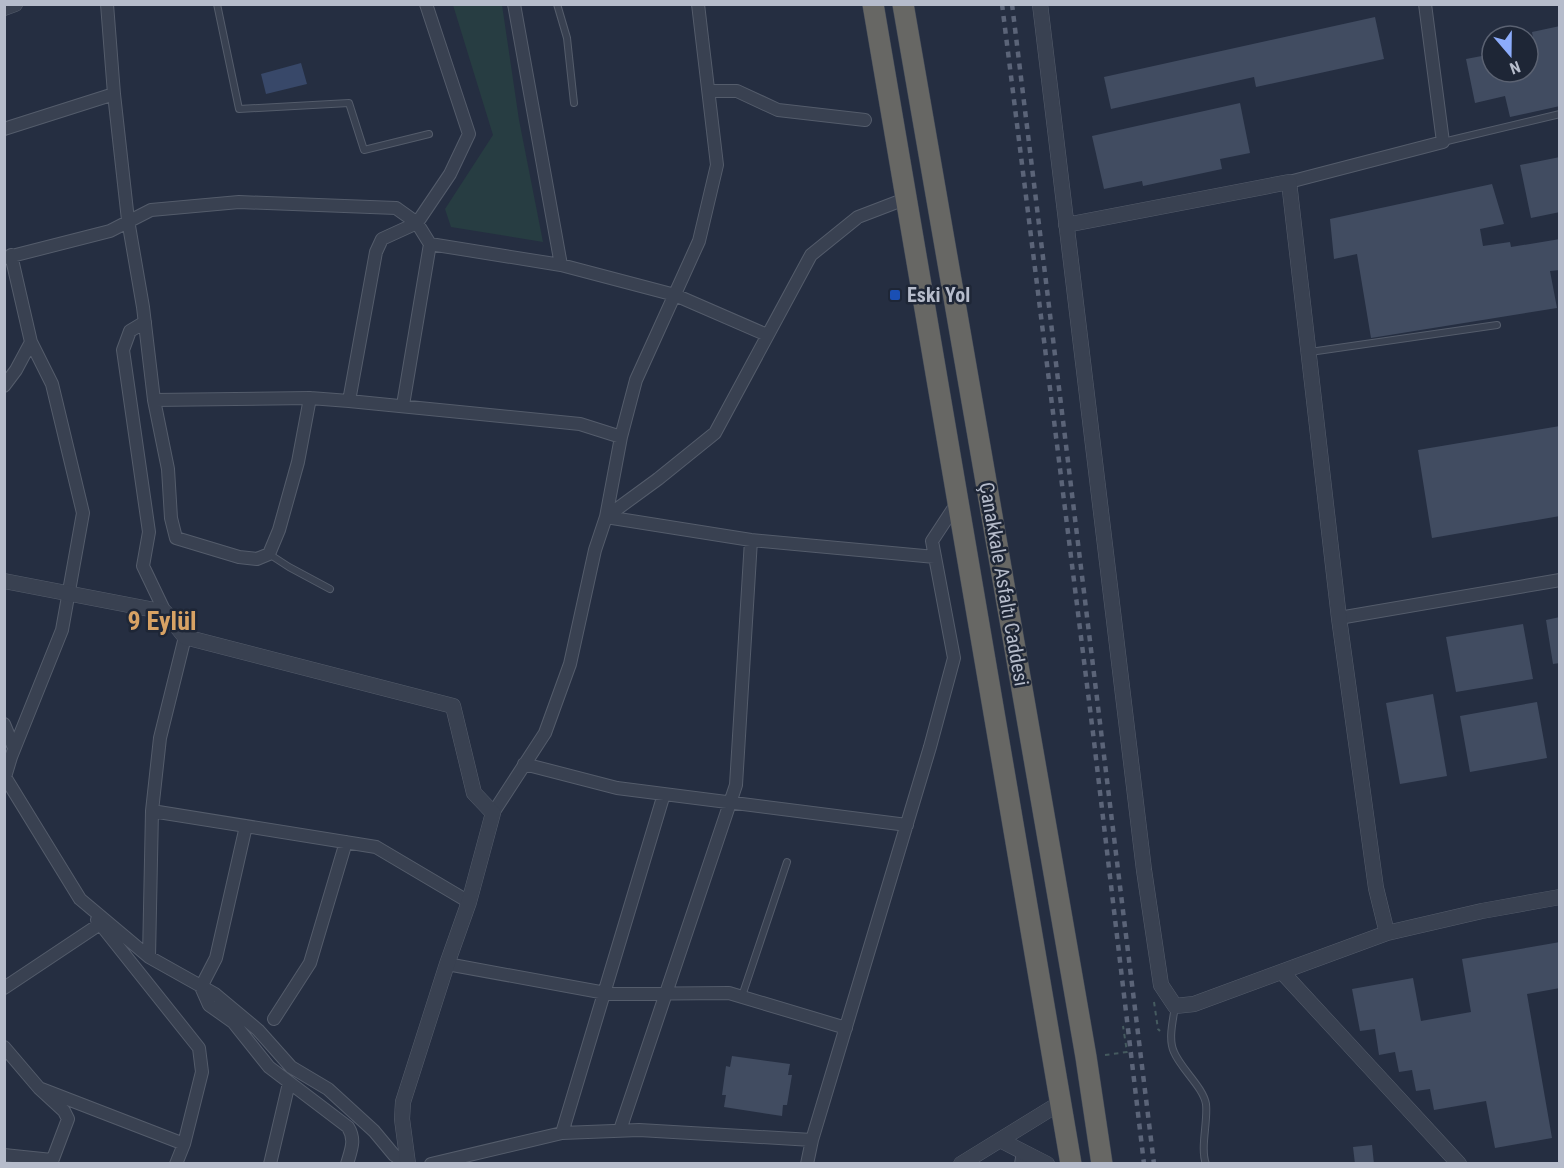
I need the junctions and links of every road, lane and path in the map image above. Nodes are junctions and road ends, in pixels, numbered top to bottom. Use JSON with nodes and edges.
{"nodes":[{"id":1,"x":15,"y":4,"type":"edge"},
{"id":2,"x":106,"y":4,"type":"edge"},
{"id":3,"x":217,"y":4,"type":"edge"},
{"id":4,"x":426,"y":4,"type":"edge"},
{"id":5,"x":514,"y":4,"type":"edge"},
{"id":6,"x":557,"y":4,"type":"edge"},
{"id":7,"x":698,"y":4,"type":"edge"},
{"id":8,"x":873,"y":4,"type":"edge"},
{"id":9,"x":903,"y":4,"type":"edge"},
{"id":10,"x":1040,"y":4,"type":"edge"},
{"id":11,"x":1425,"y":4,"type":"edge"},
{"id":12,"x":4,"y":8,"type":"edge"},
{"id":13,"x":710,"y":91,"type":"junction"},
{"id":14,"x":114,"y":94,"type":"junction"},
{"id":15,"x":574,"y":103,"type":"dead end"},
{"id":16,"x":1560,"y":114,"type":"edge"},
{"id":17,"x":865,"y":120,"type":"dead end"},
{"id":18,"x":4,"y":129,"type":"edge"},
{"id":19,"x":429,"y":134,"type":"dead end"},
{"id":20,"x":1443,"y":142,"type":"junction"},
{"id":21,"x":1289,"y":182,"type":"junction"},
{"id":22,"x":905,"y":199,"type":"junction"},
{"id":23,"x":129,"y":220,"type":"junction"},
{"id":24,"x":417,"y":223,"type":"junction"},
{"id":25,"x":1066,"y":225,"type":"junction"},
{"id":26,"x":430,"y":244,"type":"junction"},
{"id":27,"x":8,"y":256,"type":"edge"},
{"id":28,"x":561,"y":265,"type":"junction"},
{"id":29,"x":675,"y":295,"type":"junction"},
{"id":30,"x":145,"y":322,"type":"junction"},
{"id":31,"x":1497,"y":325,"type":"dead end"},
{"id":32,"x":767,"y":335,"type":"junction"},
{"id":33,"x":30,"y":342,"type":"junction"},
{"id":34,"x":1308,"y":352,"type":"junction"},
{"id":35,"x":4,"y":386,"type":"edge"},
{"id":36,"x":310,"y":398,"type":"junction"},
{"id":37,"x":154,"y":400,"type":"junction"},
{"id":38,"x":350,"y":401,"type":"junction"},
{"id":39,"x":403,"y":405,"type":"junction"},
{"id":40,"x":621,"y":437,"type":"junction"},
{"id":41,"x":957,"y":503,"type":"junction"},
{"id":42,"x":606,"y":517,"type":"junction"},
{"id":43,"x":751,"y":540,"type":"junction"},
{"id":44,"x":269,"y":554,"type":"junction"},
{"id":45,"x":935,"y":557,"type":"junction"},
{"id":46,"x":1560,"y":580,"type":"edge"},
{"id":47,"x":4,"y":581,"type":"edge"},
{"id":48,"x":330,"y":589,"type":"dead end"},
{"id":49,"x":68,"y":594,"type":"junction"},
{"id":50,"x":165,"y":612,"type":"junction"},
{"id":51,"x":1339,"y":618,"type":"junction"},
{"id":52,"x":185,"y":638,"type":"junction"},
{"id":53,"x":4,"y":724,"type":"edge"},
{"id":54,"x":15,"y":748,"type":"junction"},
{"id":55,"x":524,"y":764,"type":"junction"},
{"id":56,"x":5,"y":777,"type":"edge"},
{"id":57,"x":664,"y":794,"type":"junction"},
{"id":58,"x":729,"y":802,"type":"junction"},
{"id":59,"x":152,"y":811,"type":"junction"},
{"id":60,"x":492,"y":813,"type":"junction"},
{"id":61,"x":907,"y":825,"type":"junction"},
{"id":62,"x":246,"y":826,"type":"junction"},
{"id":63,"x":346,"y":842,"type":"junction"},
{"id":64,"x":788,"y":862,"type":"dead end"},
{"id":65,"x":1560,"y":897,"type":"edge"},
{"id":66,"x":80,"y":899,"type":"junction"},
{"id":67,"x":469,"y":902,"type":"junction"},
{"id":68,"x":100,"y":924,"type":"junction"},
{"id":69,"x":1387,"y":933,"type":"junction"},
{"id":70,"x":149,"y":957,"type":"junction"},
{"id":71,"x":447,"y":964,"type":"junction"},
{"id":72,"x":1282,"y":972,"type":"junction"},
{"id":73,"x":201,"y":987,"type":"junction"},
{"id":74,"x":4,"y":988,"type":"edge"},
{"id":75,"x":604,"y":993,"type":"junction"},
{"id":76,"x":667,"y":993,"type":"junction"},
{"id":77,"x":742,"y":996,"type":"junction"},
{"id":78,"x":1154,"y":1002,"type":"dead end"},
{"id":79,"x":1175,"y":1006,"type":"junction"},
{"id":80,"x":274,"y":1019,"type":"dead end"},
{"id":81,"x":1123,"y":1026,"type":"dead end"},
{"id":82,"x":846,"y":1028,"type":"junction"},
{"id":83,"x":1158,"y":1029,"type":"dead end"},
{"id":84,"x":4,"y":1047,"type":"edge"},
{"id":85,"x":1096,"y":1056,"type":"dead end"},
{"id":86,"x":289,"y":1083,"type":"junction"},
{"id":87,"x":39,"y":1088,"type":"junction"},
{"id":88,"x":1060,"y":1103,"type":"junction"},
{"id":89,"x":620,"y":1130,"type":"junction"},
{"id":90,"x":562,"y":1133,"type":"junction"},
{"id":91,"x":812,"y":1140,"type":"junction"},
{"id":92,"x":1000,"y":1140,"type":"junction"},
{"id":93,"x":184,"y":1144,"type":"junction"},
{"id":94,"x":4,"y":1155,"type":"edge"},
{"id":95,"x":1022,"y":1158,"type":"edge"},
{"id":96,"x":52,"y":1162,"type":"edge"},
{"id":97,"x":176,"y":1164,"type":"edge"},
{"id":98,"x":270,"y":1164,"type":"edge"},
{"id":99,"x":347,"y":1164,"type":"edge"},
{"id":100,"x":408,"y":1164,"type":"edge"},
{"id":101,"x":431,"y":1164,"type":"edge"},
{"id":102,"x":807,"y":1164,"type":"edge"},
{"id":103,"x":962,"y":1164,"type":"edge"},
{"id":104,"x":1047,"y":1164,"type":"edge"},
{"id":105,"x":1071,"y":1164,"type":"edge"},
{"id":106,"x":1102,"y":1164,"type":"edge"},
{"id":107,"x":1206,"y":1164,"type":"edge"},
{"id":108,"x":1460,"y":1164,"type":"edge"}],
"edges":[{"from":1,"to":12,"type":"street"},
{"from":2,"to":14,"type":"street"},
{"from":3,"to":19,"type":"lane"},
{"from":4,"to":24,"type":"street"},
{"from":5,"to":28,"type":"street"},
{"from":6,"to":15,"type":"lane"},
{"from":7,"to":13,"type":"street"},
{"from":8,"to":22,"type":"highway"},
{"from":9,"to":106,"type":"highway","name":"Çanakkale Asfaltı Caddesi"},
{"from":10,"to":25,"type":"street"},
{"from":11,"to":20,"type":"street"},
{"from":13,"to":17,"type":"street"},
{"from":13,"to":29,"type":"street"},
{"from":14,"to":18,"type":"street"},
{"from":14,"to":23,"type":"street"},
{"from":16,"to":20,"type":"lane"},
{"from":20,"to":21,"type":"street"},
{"from":21,"to":25,"type":"street"},
{"from":21,"to":34,"type":"street"},
{"from":22,"to":32,"type":"street"},
{"from":22,"to":41,"type":"highway"},
{"from":23,"to":24,"type":"street"},
{"from":23,"to":27,"type":"street"},
{"from":23,"to":30,"type":"street"},
{"from":24,"to":26,"type":"street"},
{"from":24,"to":38,"type":"street"},
{"from":25,"to":79,"type":"street"},
{"from":26,"to":28,"type":"street"},
{"from":26,"to":39,"type":"street"},
{"from":27,"to":33,"type":"street"},
{"from":28,"to":29,"type":"street"},
{"from":29,"to":32,"type":"street"},
{"from":29,"to":40,"type":"street"},
{"from":30,"to":37,"type":"street"},
{"from":30,"to":50,"type":"street"},
{"from":31,"to":34,"type":"lane"},
{"from":32,"to":42,"type":"street"},
{"from":33,"to":35,"type":"street"},
{"from":33,"to":49,"type":"street"},
{"from":34,"to":51,"type":"street"},
{"from":36,"to":37,"type":"street"},
{"from":36,"to":38,"type":"street"},
{"from":36,"to":44,"type":"street"},
{"from":37,"to":44,"type":"street"},
{"from":38,"to":39,"type":"street"},
{"from":39,"to":40,"type":"street"},
{"from":40,"to":42,"type":"street"},
{"from":41,"to":45,"type":"street"},
{"from":41,"to":88,"type":"highway"},
{"from":42,"to":43,"type":"street"},
{"from":42,"to":55,"type":"street"},
{"from":43,"to":45,"type":"street"},
{"from":43,"to":58,"type":"street"},
{"from":44,"to":48,"type":"lane"},
{"from":45,"to":61,"type":"street"},
{"from":46,"to":51,"type":"street"},
{"from":47,"to":49,"type":"street"},
{"from":49,"to":50,"type":"street"},
{"from":49,"to":54,"type":"street"},
{"from":50,"to":52,"type":"street"},
{"from":51,"to":69,"type":"street"},
{"from":52,"to":59,"type":"street"},
{"from":52,"to":60,"type":"street"},
{"from":53,"to":54,"type":"street"},
{"from":54,"to":56,"type":"street"},
{"from":55,"to":57,"type":"street"},
{"from":55,"to":60,"type":"street"},
{"from":56,"to":66,"type":"street"},
{"from":57,"to":58,"type":"street"},
{"from":57,"to":75,"type":"street"},
{"from":58,"to":61,"type":"street"},
{"from":58,"to":76,"type":"street"},
{"from":59,"to":62,"type":"street"},
{"from":59,"to":70,"type":"street"},
{"from":60,"to":67,"type":"street"},
{"from":61,"to":82,"type":"street"},
{"from":62,"to":63,"type":"street"},
{"from":62,"to":73,"type":"street"},
{"from":63,"to":67,"type":"street"},
{"from":63,"to":80,"type":"street"},
{"from":64,"to":77,"type":"lane"},
{"from":65,"to":69,"type":"street"},
{"from":66,"to":68,"type":"street"},
{"from":66,"to":70,"type":"street"},
{"from":67,"to":71,"type":"street"},
{"from":68,"to":74,"type":"street"},
{"from":68,"to":93,"type":"street"},
{"from":69,"to":72,"type":"street"},
{"from":70,"to":73,"type":"street"},
{"from":71,"to":75,"type":"street"},
{"from":71,"to":100,"type":"street"},
{"from":72,"to":79,"type":"street"},
{"from":72,"to":108,"type":"street"},
{"from":73,"to":86,"type":"street"},
{"from":73,"to":100,"type":"street"},
{"from":75,"to":76,"type":"street"},
{"from":75,"to":90,"type":"street"},
{"from":76,"to":77,"type":"street"},
{"from":76,"to":89,"type":"street"},
{"from":77,"to":82,"type":"street"},
{"from":78,"to":83,"type":"path"},
{"from":79,"to":107,"type":"lane"},
{"from":81,"to":85,"type":"path"},
{"from":82,"to":91,"type":"street"},
{"from":84,"to":87,"type":"street"},
{"from":86,"to":98,"type":"street"},
{"from":86,"to":99,"type":"street"},
{"from":87,"to":93,"type":"street"},
{"from":87,"to":96,"type":"street"},
{"from":88,"to":92,"type":"street"},
{"from":88,"to":105,"type":"highway"},
{"from":89,"to":90,"type":"street"},
{"from":89,"to":91,"type":"street"},
{"from":90,"to":101,"type":"street"},
{"from":91,"to":102,"type":"street"},
{"from":92,"to":95,"type":"street"},
{"from":92,"to":103,"type":"street"},
{"from":93,"to":97,"type":"street"},
{"from":94,"to":96,"type":"street"},
{"from":95,"to":104,"type":"street"}]}
